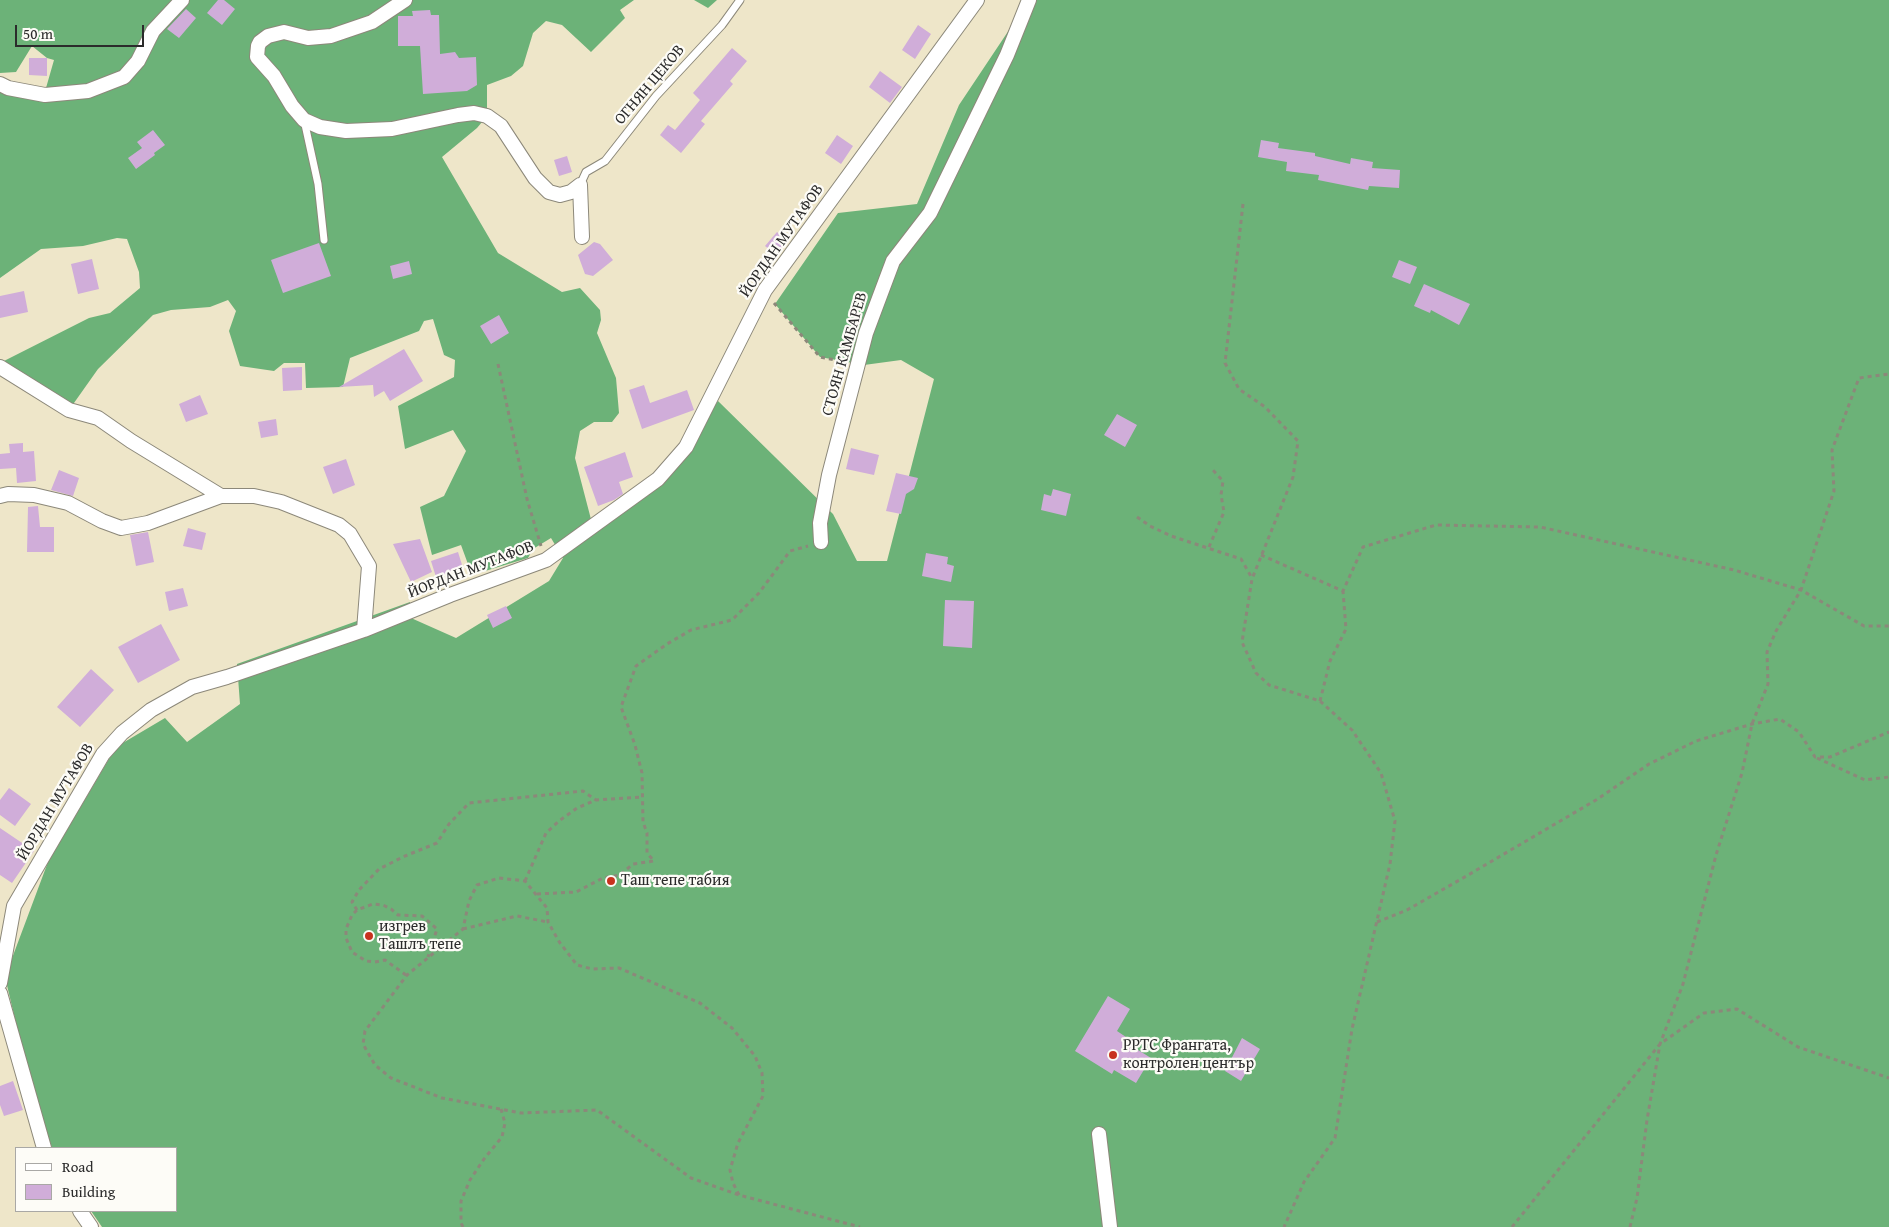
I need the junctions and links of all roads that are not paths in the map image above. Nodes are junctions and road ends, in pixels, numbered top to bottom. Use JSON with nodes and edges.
{"nodes":[{"id":1,"x":182,"y":0,"type":"edge"},
{"id":2,"x":405,"y":0,"type":"edge"},
{"id":3,"x":740,"y":0,"type":"edge"},
{"id":4,"x":977,"y":0,"type":"edge"},
{"id":5,"x":1029,"y":0,"type":"edge"},
{"id":6,"x":0,"y":84,"type":"edge"},
{"id":7,"x":304,"y":120,"type":"junction"},
{"id":8,"x":580,"y":185,"type":"junction"},
{"id":9,"x":582,"y":237,"type":"dead end"},
{"id":10,"x":324,"y":240,"type":"dead end"},
{"id":11,"x":0,"y":367,"type":"edge"},
{"id":12,"x":0,"y":496,"type":"edge"},
{"id":13,"x":221,"y":496,"type":"junction"},
{"id":14,"x":821,"y":542,"type":"road end"},
{"id":15,"x":364,"y":630,"type":"junction"},
{"id":16,"x":0,"y":984,"type":"edge"},
{"id":17,"x":0,"y":993,"type":"edge"},
{"id":18,"x":1099,"y":1134,"type":"dead end"},
{"id":19,"x":44,"y":1147,"type":"edge"},
{"id":20,"x":81,"y":1212,"type":"edge"},
{"id":21,"x":91,"y":1227,"type":"edge"},
{"id":22,"x":1110,"y":1227,"type":"edge"}],
"edges":[{"from":1,"to":6,"type":"street"},
{"from":2,"to":7,"type":"street"},
{"from":3,"to":8,"type":"lane","name":"ОГНЯН ЦЕКОВ"},
{"from":4,"to":15,"type":"street","name":"ЙОРДАН МУТАФОВ"},
{"from":5,"to":14,"type":"street","name":"СТОЯН КАМБАРЕВ"},
{"from":7,"to":8,"type":"street"},
{"from":7,"to":10,"type":"lane"},
{"from":8,"to":9,"type":"street"},
{"from":11,"to":13,"type":"street"},
{"from":12,"to":13,"type":"street"},
{"from":13,"to":15,"type":"street"},
{"from":15,"to":16,"type":"street","name":"ЙОРДАН МУТАФОВ"},
{"from":17,"to":19,"type":"street"},
{"from":18,"to":22,"type":"street"},
{"from":20,"to":21,"type":"street"}]}
